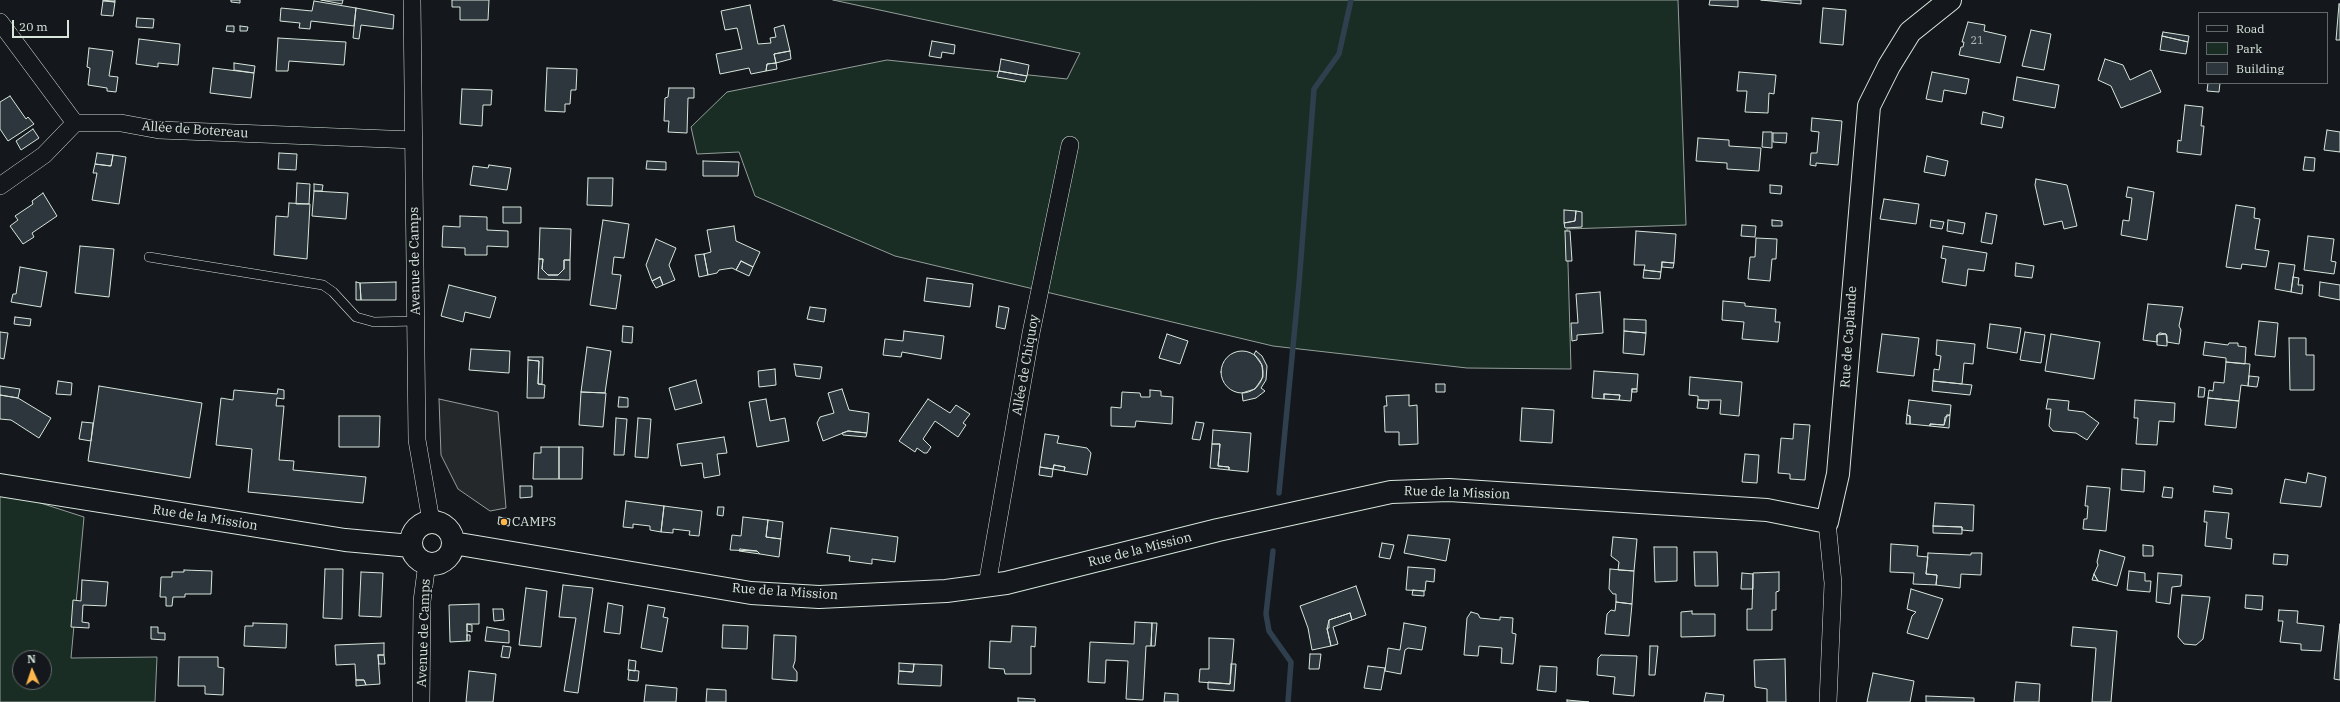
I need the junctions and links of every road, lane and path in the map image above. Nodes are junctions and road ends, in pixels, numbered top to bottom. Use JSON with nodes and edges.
{"nodes":[{"id":1,"x":412,"y":0,"type":"edge"},
{"id":2,"x":1950,"y":0,"type":"edge"},
{"id":3,"x":0,"y":22,"type":"edge"},
{"id":4,"x":75,"y":123,"type":"junction"},
{"id":5,"x":414,"y":140,"type":"junction"},
{"id":6,"x":1070,"y":145,"type":"dead end"},
{"id":7,"x":0,"y":186,"type":"edge"},
{"id":8,"x":149,"y":257,"type":"dead end"},
{"id":9,"x":416,"y":321,"type":"junction"},
{"id":10,"x":0,"y":485,"type":"edge"},
{"id":11,"x":430,"y":521,"type":"junction"},
{"id":12,"x":1827,"y":522,"type":"junction"},
{"id":13,"x":453,"y":543,"type":"junction"},
{"id":14,"x":411,"y":546,"type":"junction"},
{"id":15,"x":427,"y":563,"type":"junction"},
{"id":16,"x":988,"y":586,"type":"junction"},
{"id":17,"x":421,"y":702,"type":"edge"},
{"id":18,"x":1828,"y":702,"type":"edge"}],
"edges":[{"from":1,"to":5,"type":"street","name":"Avenue de Camps"},
{"from":2,"to":12,"type":"main road","name":"Rue de Caplande"},
{"from":3,"to":4,"type":"street"},
{"from":4,"to":5,"type":"street","name":"Allée de Botereau"},
{"from":4,"to":7,"type":"street"},
{"from":5,"to":9,"type":"street","name":"Avenue de Camps"},
{"from":6,"to":16,"type":"street","name":"Allée de Chiquoy"},
{"from":8,"to":9,"type":"lane"},
{"from":9,"to":11,"type":"street","name":"Avenue de Camps"},
{"from":10,"to":14,"type":"main road","name":"Rue de la Mission"},
{"from":11,"to":13,"type":"main road"},
{"from":11,"to":14,"type":"main road"},
{"from":12,"to":16,"type":"main road","name":"Rue de la Mission"},
{"from":12,"to":18,"type":"street","name":"Rue de Caplande"},
{"from":13,"to":15,"type":"main road"},
{"from":13,"to":16,"type":"main road","name":"Rue de la Mission"},
{"from":14,"to":15,"type":"main road"},
{"from":15,"to":17,"type":"street","name":"Avenue de Camps"}]}
